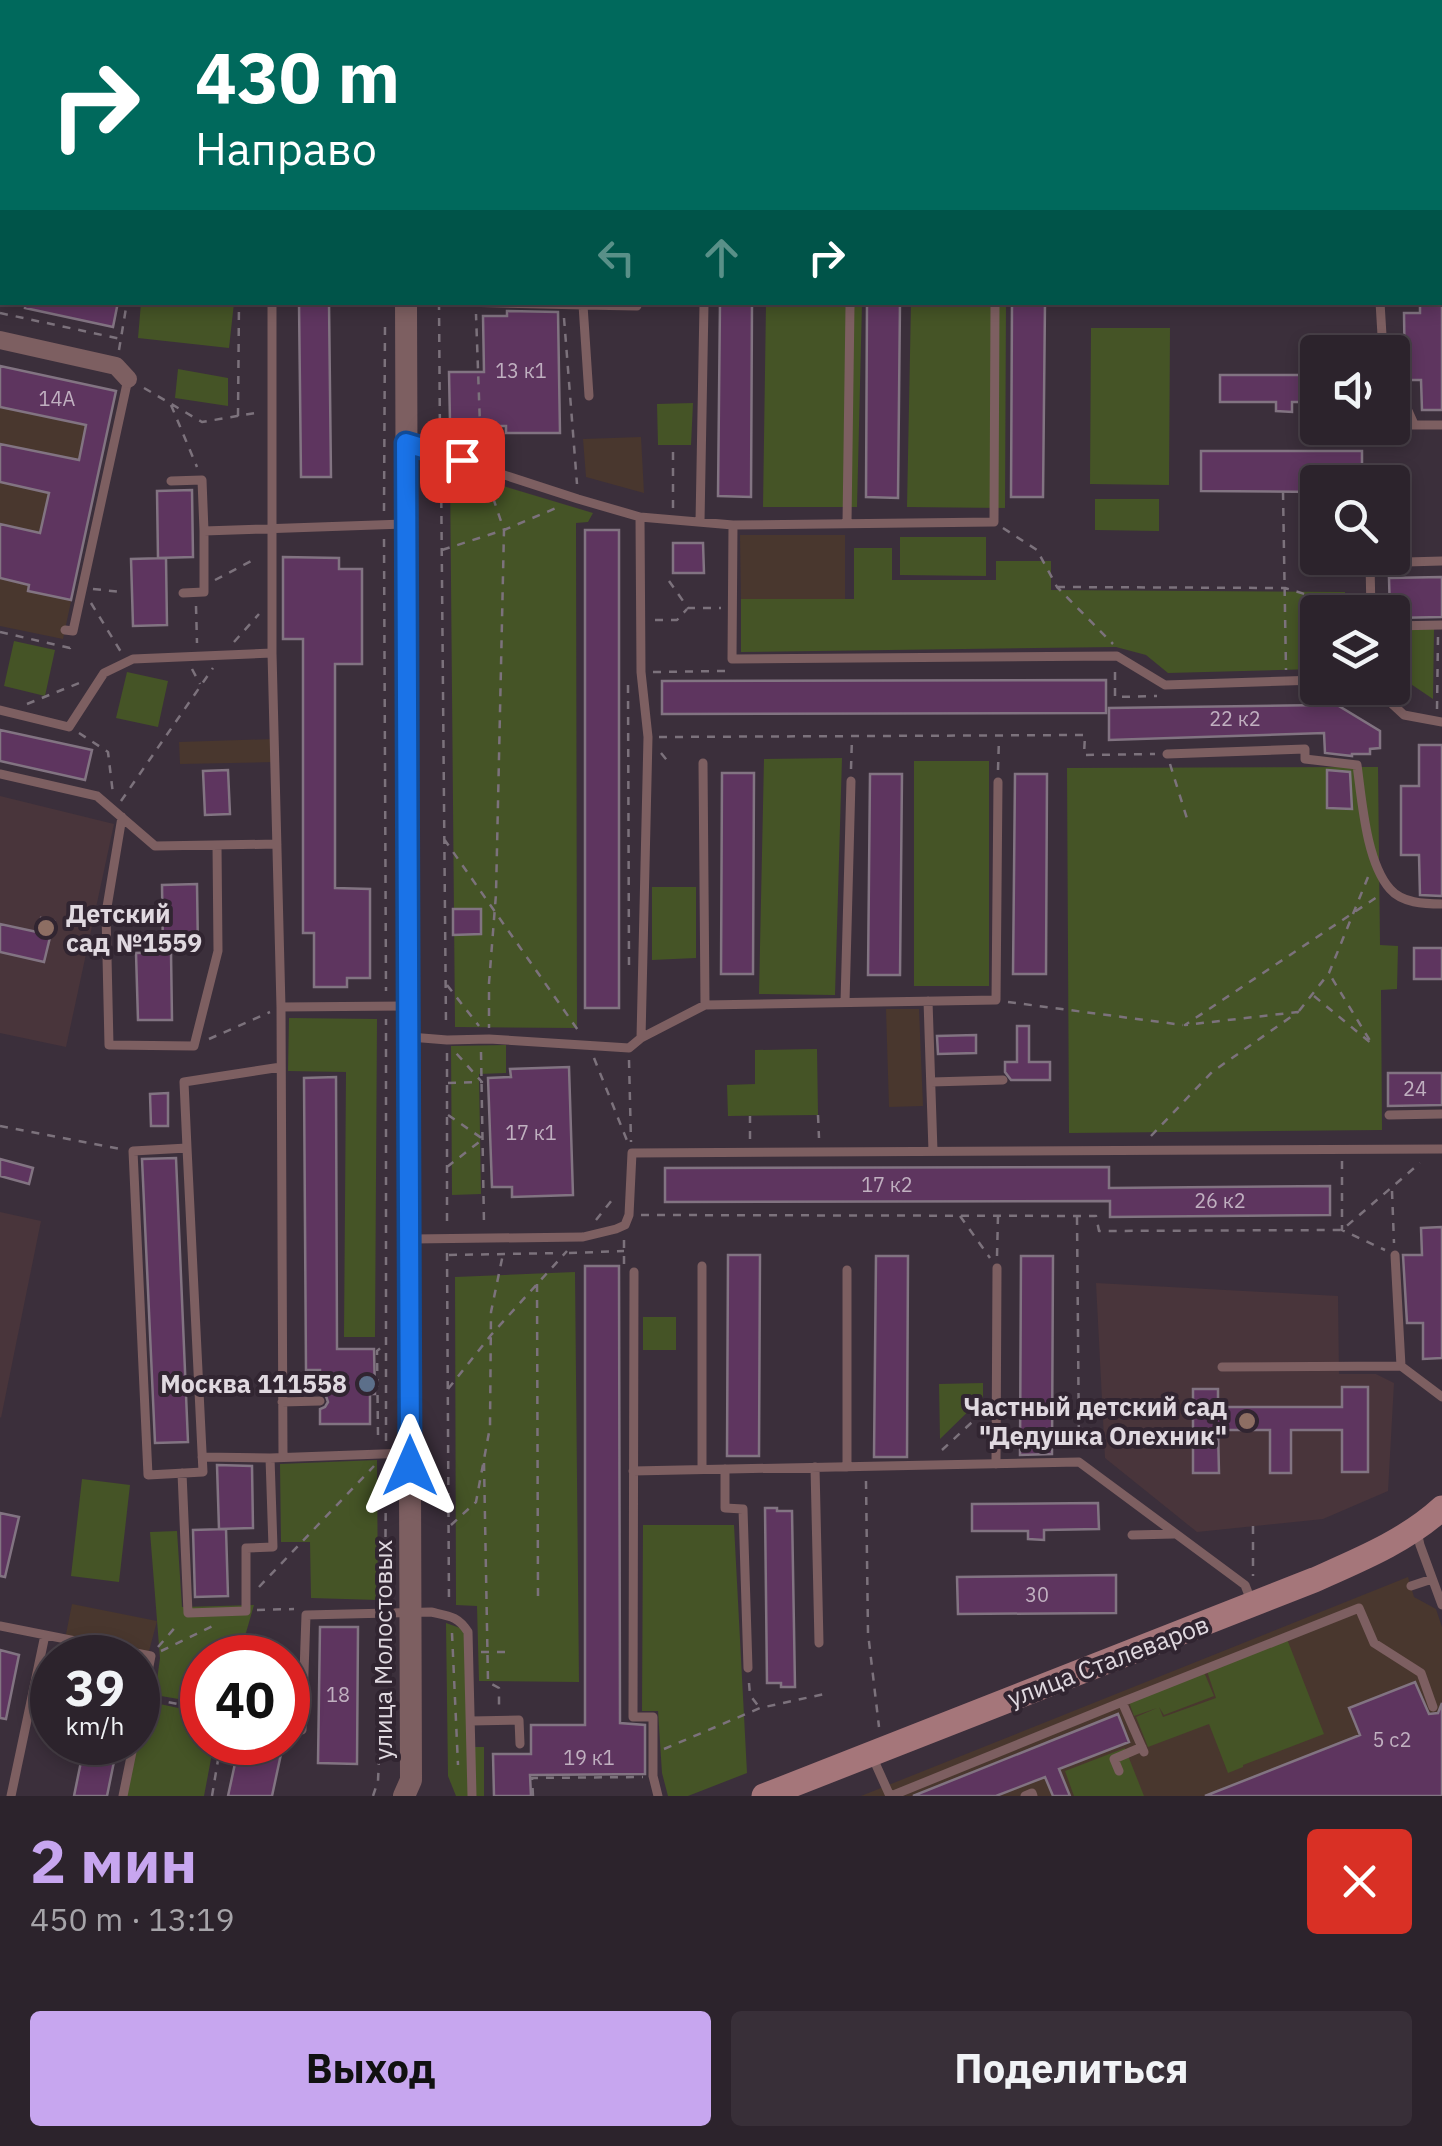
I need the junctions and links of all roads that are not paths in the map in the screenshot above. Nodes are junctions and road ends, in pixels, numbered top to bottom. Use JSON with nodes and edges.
{"nodes":[{"id":1,"x":272,"y":305,"type":"edge"},
{"id":2,"x":406,"y":305,"type":"edge"},
{"id":3,"x":563,"y":305,"type":"edge"},
{"id":4,"x":583,"y":305,"type":"junction"},
{"id":5,"x":636,"y":305,"type":"edge"},
{"id":6,"x":704,"y":305,"type":"edge"},
{"id":7,"x":994,"y":305,"type":"dead end"},
{"id":8,"x":1380,"y":305,"type":"edge"},
{"id":9,"x":850,"y":306,"type":"dead end"},
{"id":10,"x":1382,"y":335,"type":"edge"},
{"id":11,"x":0,"y":340,"type":"edge"},
{"id":12,"x":122,"y":373,"type":"joint"},
{"id":13,"x":590,"y":396,"type":"dead end"},
{"id":14,"x":1410,"y":415,"type":"edge"},
{"id":15,"x":1410,"y":424,"type":"edge"},
{"id":16,"x":1414,"y":424,"type":"junction"},
{"id":17,"x":1442,"y":424,"type":"edge"},
{"id":18,"x":406,"y":443,"type":"junction"},
{"id":19,"x":171,"y":481,"type":"dead end"},
{"id":20,"x":640,"y":517,"type":"junction"},
{"id":21,"x":700,"y":522,"type":"junction"},
{"id":22,"x":847,"y":523,"type":"junction"},
{"id":23,"x":395,"y":525,"type":"junction"},
{"id":24,"x":733,"y":525,"type":"junction"},
{"id":25,"x":271,"y":529,"type":"junction"},
{"id":26,"x":204,"y":531,"type":"junction"},
{"id":27,"x":1442,"y":561,"type":"edge"},
{"id":28,"x":183,"y":593,"type":"dead end"},
{"id":29,"x":1369,"y":595,"type":"edge"},
{"id":30,"x":1440,"y":625,"type":"edge"},
{"id":31,"x":1410,"y":626,"type":"edge"},
{"id":32,"x":69,"y":630,"type":"road end"},
{"id":33,"x":272,"y":653,"type":"junction"},
{"id":34,"x":1300,"y":680,"type":"edge"},
{"id":35,"x":1393,"y":705,"type":"edge"},
{"id":36,"x":4,"y":711,"type":"edge"},
{"id":37,"x":1440,"y":721,"type":"edge"},
{"id":38,"x":1167,"y":754,"type":"road end"},
{"id":39,"x":703,"y":763,"type":"dead end"},
{"id":40,"x":0,"y":774,"type":"edge"},
{"id":41,"x":851,"y":781,"type":"road end"},
{"id":42,"x":998,"y":782,"type":"road end"},
{"id":43,"x":118,"y":814,"type":"junction"},
{"id":44,"x":277,"y":844,"type":"junction"},
{"id":45,"x":217,"y":845,"type":"junction"},
{"id":46,"x":1442,"y":904,"type":"edge"},
{"id":47,"x":928,"y":1001,"type":"junction"},
{"id":48,"x":845,"y":1002,"type":"junction"},
{"id":49,"x":704,"y":1005,"type":"junction"},
{"id":50,"x":281,"y":1006,"type":"junction"},
{"id":51,"x":397,"y":1006,"type":"junction"},
{"id":52,"x":408,"y":1037,"type":"junction"},
{"id":53,"x":641,"y":1038,"type":"junction"},
{"id":54,"x":281,"y":1066,"type":"junction"},
{"id":55,"x":1003,"y":1080,"type":"dead end"},
{"id":56,"x":931,"y":1082,"type":"junction"},
{"id":57,"x":1442,"y":1114,"type":"edge"},
{"id":58,"x":1388,"y":1115,"type":"dead end"},
{"id":59,"x":187,"y":1148,"type":"junction"},
{"id":60,"x":1439,"y":1149,"type":"edge"},
{"id":61,"x":932,"y":1152,"type":"junction"},
{"id":62,"x":409,"y":1239,"type":"junction"},
{"id":63,"x":1395,"y":1255,"type":"road end"},
{"id":64,"x":702,"y":1266,"type":"dead end"},
{"id":65,"x":997,"y":1268,"type":"road end"},
{"id":66,"x":847,"y":1270,"type":"dead end"},
{"id":67,"x":634,"y":1272,"type":"dead end"},
{"id":68,"x":1401,"y":1366,"type":"junction"},
{"id":69,"x":1222,"y":1367,"type":"dead end"},
{"id":70,"x":1442,"y":1397,"type":"edge"},
{"id":71,"x":320,"y":1401,"type":"dead end"},
{"id":72,"x":282,"y":1402,"type":"junction"},
{"id":73,"x":398,"y":1453,"type":"junction"},
{"id":74,"x":202,"y":1457,"type":"junction"},
{"id":75,"x":283,"y":1457,"type":"junction"},
{"id":76,"x":270,"y":1458,"type":"junction"},
{"id":77,"x":996,"y":1464,"type":"junction"},
{"id":78,"x":815,"y":1467,"type":"junction"},
{"id":79,"x":846,"y":1467,"type":"junction"},
{"id":80,"x":725,"y":1469,"type":"junction"},
{"id":81,"x":702,"y":1470,"type":"junction"},
{"id":82,"x":633,"y":1471,"type":"junction"},
{"id":83,"x":182,"y":1473,"type":"junction"},
{"id":84,"x":1442,"y":1508,"type":"edge"},
{"id":85,"x":1416,"y":1529,"type":"junction"},
{"id":86,"x":1176,"y":1534,"type":"junction"},
{"id":87,"x":1132,"y":1535,"type":"dead end"},
{"id":88,"x":1432,"y":1579,"type":"junction"},
{"id":89,"x":1410,"y":1586,"type":"dead end"},
{"id":90,"x":1253,"y":1593,"type":"junction"},
{"id":91,"x":1442,"y":1604,"type":"edge"},
{"id":92,"x":410,"y":1617,"type":"junction"},
{"id":93,"x":0,"y":1626,"type":"edge"},
{"id":94,"x":45,"y":1635,"type":"edge"},
{"id":95,"x":305,"y":1635,"type":"edge"},
{"id":96,"x":819,"y":1644,"type":"dead end"},
{"id":97,"x":748,"y":1668,"type":"road end"},
{"id":98,"x":1122,"y":1702,"type":"junction"},
{"id":99,"x":30,"y":1704,"type":"edge"},
{"id":100,"x":1432,"y":1707,"type":"dead end"},
{"id":101,"x":471,"y":1721,"type":"junction"},
{"id":102,"x":520,"y":1744,"type":"dead end"},
{"id":103,"x":871,"y":1754,"type":"junction"},
{"id":104,"x":129,"y":1765,"type":"edge"},
{"id":105,"x":1119,"y":1771,"type":"dead end"},
{"id":106,"x":409,"y":1791,"type":"edge"},
{"id":107,"x":780,"y":1793,"type":"edge"},
{"id":108,"x":10,"y":1796,"type":"edge"},
{"id":109,"x":123,"y":1796,"type":"edge"},
{"id":110,"x":472,"y":1796,"type":"edge"},
{"id":111,"x":658,"y":1796,"type":"edge"},
{"id":112,"x":890,"y":1796,"type":"edge"}],
"edges":[{"from":1,"to":25,"type":"lane"},
{"from":2,"to":18,"type":"street","name":"улица Молостовых"},
{"from":3,"to":4,"type":"lane"},
{"from":4,"to":5,"type":"lane"},
{"from":4,"to":13,"type":"lane"},
{"from":6,"to":21,"type":"lane"},
{"from":7,"to":22,"type":"lane"},
{"from":8,"to":10,"type":"lane"},
{"from":9,"to":22,"type":"lane"},
{"from":11,"to":12,"type":"street"},
{"from":12,"to":32,"type":"lane"},
{"from":14,"to":16,"type":"lane"},
{"from":15,"to":16,"type":"lane"},
{"from":16,"to":17,"type":"lane"},
{"from":18,"to":20,"type":"lane"},
{"from":18,"to":23,"type":"street","name":"улица Молостовых"},
{"from":19,"to":26,"type":"lane"},
{"from":20,"to":21,"type":"lane"},
{"from":20,"to":53,"type":"lane"},
{"from":21,"to":24,"type":"lane"},
{"from":22,"to":24,"type":"lane"},
{"from":23,"to":25,"type":"lane"},
{"from":23,"to":51,"type":"street","name":"улица Молостовых"},
{"from":24,"to":34,"type":"lane"},
{"from":25,"to":26,"type":"lane"},
{"from":25,"to":33,"type":"lane"},
{"from":26,"to":28,"type":"lane"},
{"from":27,"to":29,"type":"lane"},
{"from":30,"to":31,"type":"lane"},
{"from":33,"to":36,"type":"lane"},
{"from":33,"to":44,"type":"lane"},
{"from":35,"to":37,"type":"lane"},
{"from":38,"to":46,"type":"lane"},
{"from":39,"to":49,"type":"lane"},
{"from":40,"to":43,"type":"lane"},
{"from":41,"to":48,"type":"lane"},
{"from":42,"to":47,"type":"lane"},
{"from":43,"to":45,"type":"lane"},
{"from":43,"to":45,"type":"lane"},
{"from":44,"to":45,"type":"lane"},
{"from":44,"to":50,"type":"lane"},
{"from":47,"to":48,"type":"lane"},
{"from":47,"to":56,"type":"lane"},
{"from":48,"to":49,"type":"lane"},
{"from":49,"to":53,"type":"lane"},
{"from":50,"to":51,"type":"lane"},
{"from":50,"to":54,"type":"lane"},
{"from":51,"to":52,"type":"street","name":"улица Молостовых"},
{"from":52,"to":53,"type":"lane"},
{"from":52,"to":62,"type":"street","name":"улица Молостовых"},
{"from":54,"to":59,"type":"lane"},
{"from":54,"to":72,"type":"lane"},
{"from":55,"to":56,"type":"lane"},
{"from":56,"to":61,"type":"lane"},
{"from":57,"to":58,"type":"lane"},
{"from":59,"to":74,"type":"lane"},
{"from":59,"to":83,"type":"lane"},
{"from":60,"to":61,"type":"lane"},
{"from":61,"to":62,"type":"lane"},
{"from":62,"to":73,"type":"street","name":"улица Молостовых"},
{"from":63,"to":68,"type":"lane"},
{"from":64,"to":81,"type":"lane"},
{"from":65,"to":77,"type":"lane"},
{"from":66,"to":79,"type":"lane"},
{"from":67,"to":82,"type":"lane"},
{"from":68,"to":69,"type":"lane"},
{"from":68,"to":70,"type":"lane"},
{"from":71,"to":72,"type":"lane"},
{"from":72,"to":75,"type":"lane"},
{"from":73,"to":75,"type":"lane"},
{"from":73,"to":92,"type":"street","name":"улица Молостовых"},
{"from":74,"to":76,"type":"lane"},
{"from":74,"to":83,"type":"lane"},
{"from":75,"to":76,"type":"lane"},
{"from":76,"to":83,"type":"lane"},
{"from":77,"to":79,"type":"lane"},
{"from":77,"to":86,"type":"lane"},
{"from":78,"to":79,"type":"lane"},
{"from":78,"to":80,"type":"lane"},
{"from":78,"to":96,"type":"lane"},
{"from":80,"to":81,"type":"lane"},
{"from":80,"to":97,"type":"lane"},
{"from":81,"to":82,"type":"lane"},
{"from":82,"to":111,"type":"lane"},
{"from":84,"to":85,"type":"main road","name":"улица Сталеваров"},
{"from":85,"to":88,"type":"lane"},
{"from":85,"to":90,"type":"main road","name":"улица Сталеваров"},
{"from":86,"to":87,"type":"lane"},
{"from":86,"to":90,"type":"lane"},
{"from":88,"to":89,"type":"lane"},
{"from":88,"to":91,"type":"lane"},
{"from":90,"to":103,"type":"main road","name":"улица Сталеваров"},
{"from":92,"to":95,"type":"lane"},
{"from":92,"to":101,"type":"lane"},
{"from":92,"to":106,"type":"street","name":"улица Молостовых"},
{"from":93,"to":94,"type":"lane"},
{"from":98,"to":100,"type":"lane"},
{"from":98,"to":105,"type":"lane"},
{"from":98,"to":112,"type":"lane"},
{"from":99,"to":108,"type":"lane"},
{"from":101,"to":102,"type":"lane"},
{"from":101,"to":110,"type":"lane"},
{"from":103,"to":107,"type":"main road","name":"улица Сталеваров"},
{"from":103,"to":112,"type":"lane"},
{"from":104,"to":109,"type":"lane"}]}
